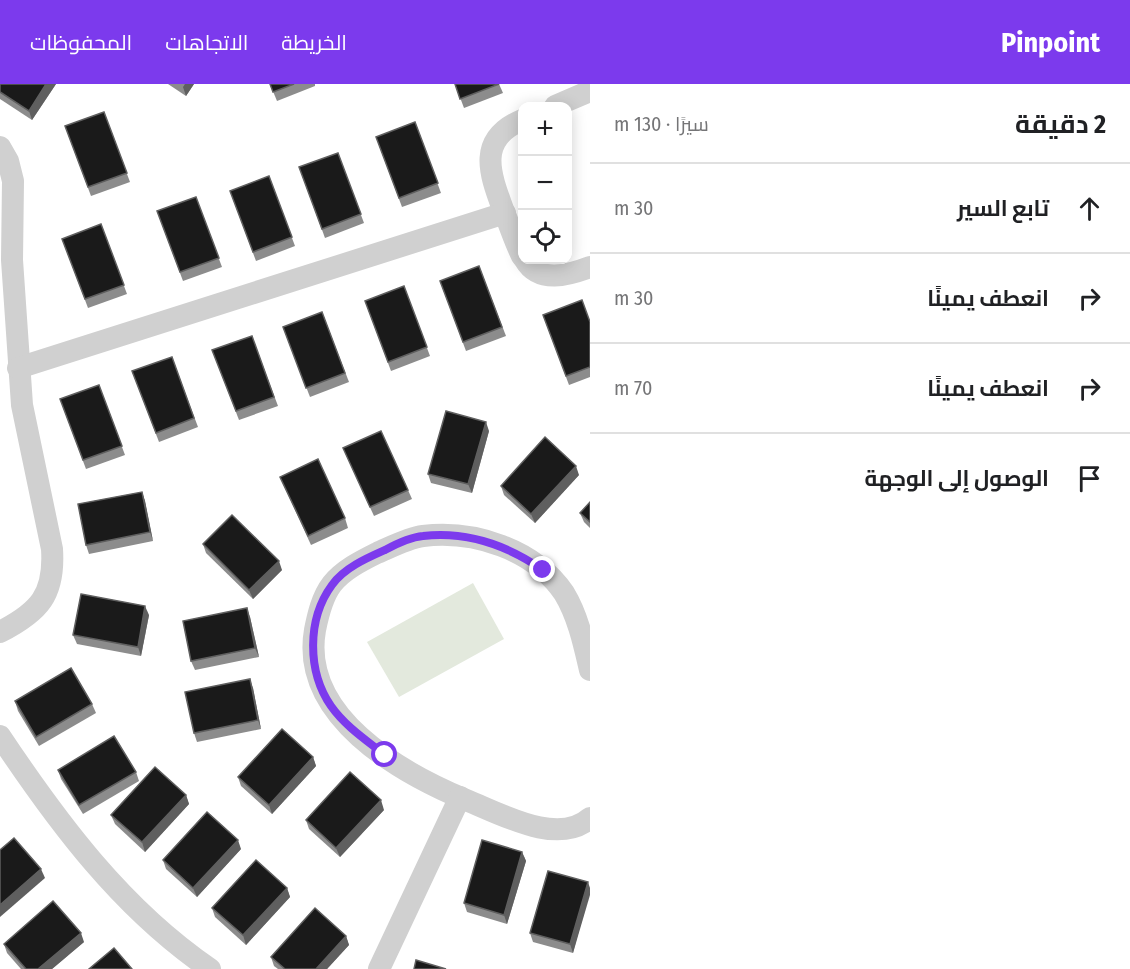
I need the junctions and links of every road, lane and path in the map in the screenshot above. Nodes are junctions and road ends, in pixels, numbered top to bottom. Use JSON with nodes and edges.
{"nodes":[{"id":1,"x":590,"y":91,"type":"edge"},
{"id":2,"x":564,"y":102,"type":"edge"},
{"id":3,"x":518,"y":122,"type":"edge"},
{"id":4,"x":0,"y":147,"type":"edge"},
{"id":5,"x":505,"y":213,"type":"junction"},
{"id":6,"x":518,"y":244,"type":"edge"},
{"id":7,"x":531,"y":264,"type":"edge"},
{"id":8,"x":590,"y":267,"type":"edge"},
{"id":9,"x":18,"y":368,"type":"junction"},
{"id":10,"x":0,"y":632,"type":"edge"},
{"id":11,"x":590,"y":670,"type":"edge"},
{"id":12,"x":0,"y":735,"type":"edge"},
{"id":13,"x":460,"y":797,"type":"junction"},
{"id":14,"x":590,"y":818,"type":"edge"},
{"id":15,"x":210,"y":969,"type":"edge"},
{"id":16,"x":379,"y":969,"type":"edge"}],
"edges":[{"from":1,"to":2,"type":"street"},
{"from":3,"to":5,"type":"street"},
{"from":4,"to":9,"type":"street"},
{"from":5,"to":6,"type":"street"},
{"from":5,"to":9,"type":"street"},
{"from":7,"to":8,"type":"street"},
{"from":9,"to":10,"type":"street"},
{"from":11,"to":13,"type":"street"},
{"from":12,"to":15,"type":"street"},
{"from":13,"to":14,"type":"street"},
{"from":13,"to":16,"type":"street"}]}
